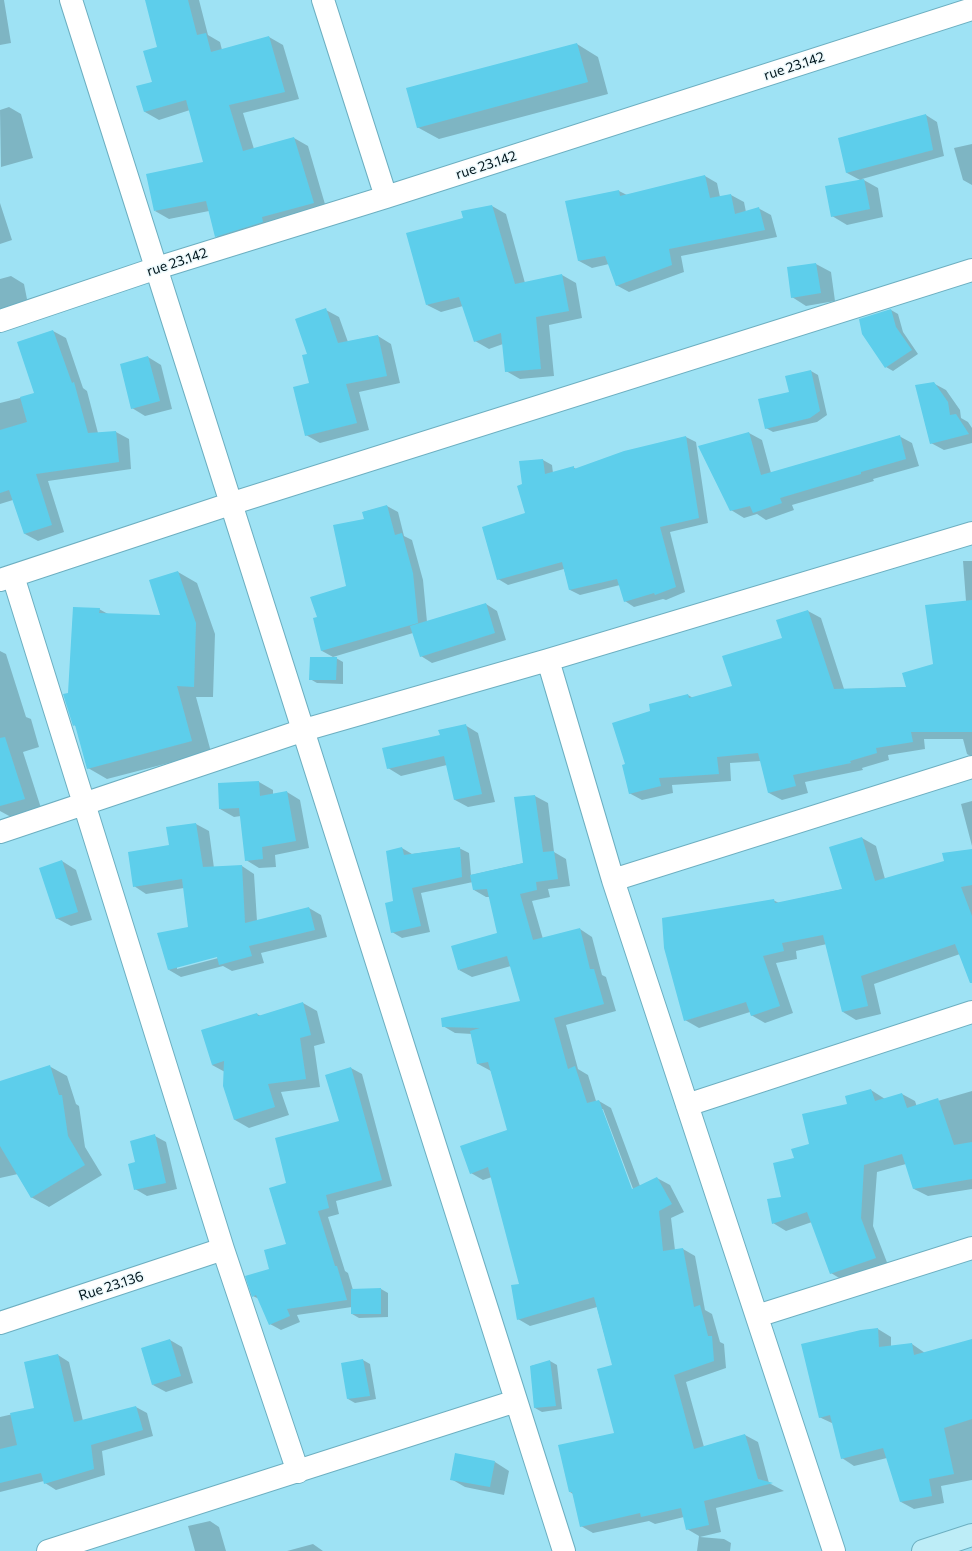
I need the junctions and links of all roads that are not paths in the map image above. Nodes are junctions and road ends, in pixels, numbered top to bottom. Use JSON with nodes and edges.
{"nodes":[{"id":1,"x":70,"y":0,"type":"edge"},
{"id":2,"x":323,"y":0,"type":"edge"},
{"id":3,"x":972,"y":9,"type":"edge"},
{"id":4,"x":386,"y":197,"type":"junction"},
{"id":5,"x":157,"y":268,"type":"junction"},
{"id":6,"x":972,"y":270,"type":"edge"},
{"id":7,"x":0,"y":321,"type":"edge"},
{"id":8,"x":230,"y":504,"type":"junction"},
{"id":9,"x":972,"y":533,"type":"edge"},
{"id":10,"x":6,"y":578,"type":"edge"},
{"id":11,"x":548,"y":660,"type":"junction"},
{"id":12,"x":304,"y":730,"type":"junction"},
{"id":13,"x":972,"y":767,"type":"edge"},
{"id":14,"x":84,"y":804,"type":"junction"},
{"id":15,"x":0,"y":832,"type":"edge"},
{"id":16,"x":613,"y":880,"type":"junction"},
{"id":17,"x":972,"y":1012,"type":"edge"},
{"id":18,"x":687,"y":1105,"type":"junction"},
{"id":19,"x":972,"y":1248,"type":"edge"},
{"id":20,"x":223,"y":1249,"type":"junction"},
{"id":21,"x":756,"y":1316,"type":"junction"},
{"id":22,"x":0,"y":1323,"type":"edge"},
{"id":23,"x":516,"y":1401,"type":"junction"},
{"id":24,"x":298,"y":1472,"type":"junction"},
{"id":25,"x":972,"y":1535,"type":"edge"},
{"id":26,"x":48,"y":1551,"type":"edge"},
{"id":27,"x":564,"y":1551,"type":"edge"},
{"id":28,"x":834,"y":1551,"type":"edge"},
{"id":29,"x":923,"y":1551,"type":"edge"}],
"edges":[{"from":1,"to":5,"type":"street"},
{"from":2,"to":4,"type":"street"},
{"from":3,"to":4,"type":"street","name":"rue 23.142"},
{"from":4,"to":5,"type":"street","name":"rue 23.142"},
{"from":5,"to":7,"type":"street","name":"rue 23.142"},
{"from":5,"to":8,"type":"street"},
{"from":6,"to":8,"type":"street"},
{"from":8,"to":10,"type":"street"},
{"from":8,"to":12,"type":"street"},
{"from":9,"to":11,"type":"street"},
{"from":10,"to":14,"type":"street"},
{"from":11,"to":12,"type":"street"},
{"from":11,"to":16,"type":"street"},
{"from":12,"to":14,"type":"street"},
{"from":12,"to":23,"type":"street"},
{"from":13,"to":16,"type":"street"},
{"from":14,"to":15,"type":"street"},
{"from":14,"to":20,"type":"street"},
{"from":16,"to":18,"type":"street"},
{"from":17,"to":18,"type":"street"},
{"from":18,"to":21,"type":"street"},
{"from":19,"to":21,"type":"street"},
{"from":20,"to":22,"type":"street","name":"Rue 23.136"},
{"from":20,"to":24,"type":"street"},
{"from":21,"to":28,"type":"street"},
{"from":23,"to":24,"type":"street"},
{"from":23,"to":27,"type":"street"},
{"from":24,"to":26,"type":"street"},
{"from":25,"to":29,"type":"street"}]}
